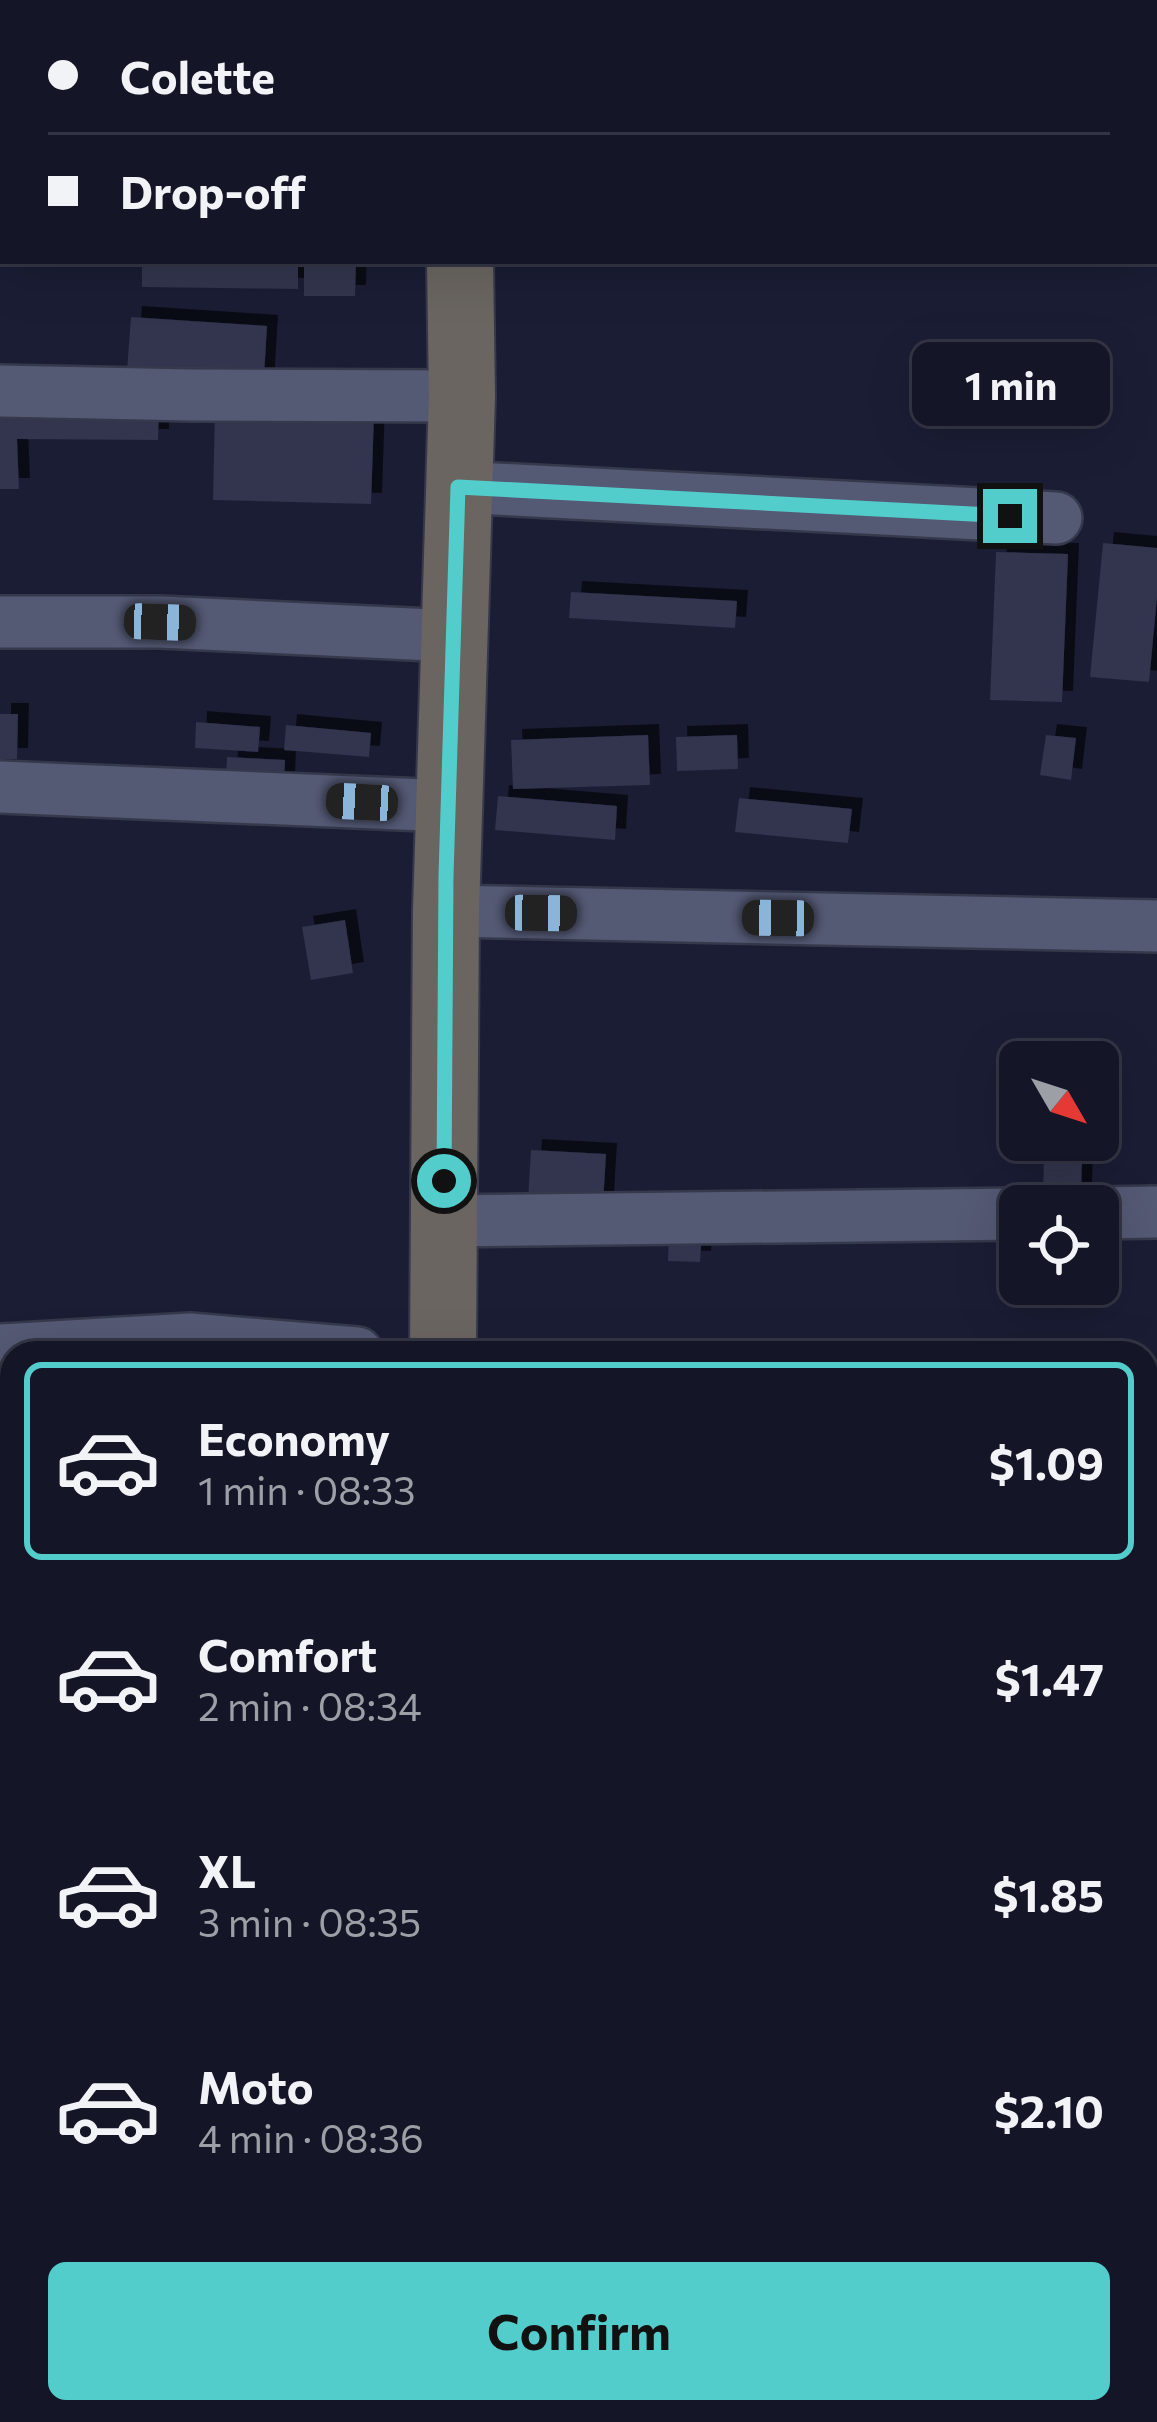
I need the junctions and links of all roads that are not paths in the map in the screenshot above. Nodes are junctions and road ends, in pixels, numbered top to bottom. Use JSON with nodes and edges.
{"nodes":[{"id":1,"x":460,"y":264,"type":"edge"},
{"id":2,"x":0,"y":391,"type":"edge"},
{"id":3,"x":462,"y":396,"type":"junction"},
{"id":4,"x":458,"y":487,"type":"junction"},
{"id":5,"x":1056,"y":518,"type":"dead end"},
{"id":6,"x":0,"y":622,"type":"edge"},
{"id":7,"x":454,"y":636,"type":"junction"},
{"id":8,"x":0,"y":787,"type":"edge"},
{"id":9,"x":448,"y":806,"type":"junction"},
{"id":10,"x":446,"y":910,"type":"junction"},
{"id":11,"x":1157,"y":926,"type":"edge"},
{"id":12,"x":1157,"y":1212,"type":"edge"},
{"id":13,"x":1119,"y":1213,"type":"edge"},
{"id":14,"x":999,"y":1214,"type":"edge"},
{"id":15,"x":444,"y":1221,"type":"junction"},
{"id":16,"x":155,"y":1341,"type":"edge"},
{"id":17,"x":214,"y":1341,"type":"edge"},
{"id":18,"x":442,"y":1341,"type":"edge"}],
"edges":[{"from":1,"to":3,"type":"main road"},
{"from":2,"to":3,"type":"street"},
{"from":3,"to":4,"type":"main road"},
{"from":4,"to":5,"type":"street"},
{"from":4,"to":7,"type":"main road"},
{"from":6,"to":7,"type":"street"},
{"from":7,"to":9,"type":"main road"},
{"from":8,"to":9,"type":"street"},
{"from":9,"to":10,"type":"main road"},
{"from":10,"to":11,"type":"street"},
{"from":10,"to":15,"type":"main road"},
{"from":12,"to":13,"type":"street"},
{"from":14,"to":15,"type":"street"},
{"from":15,"to":18,"type":"main road"},
{"from":16,"to":17,"type":"street"}]}
